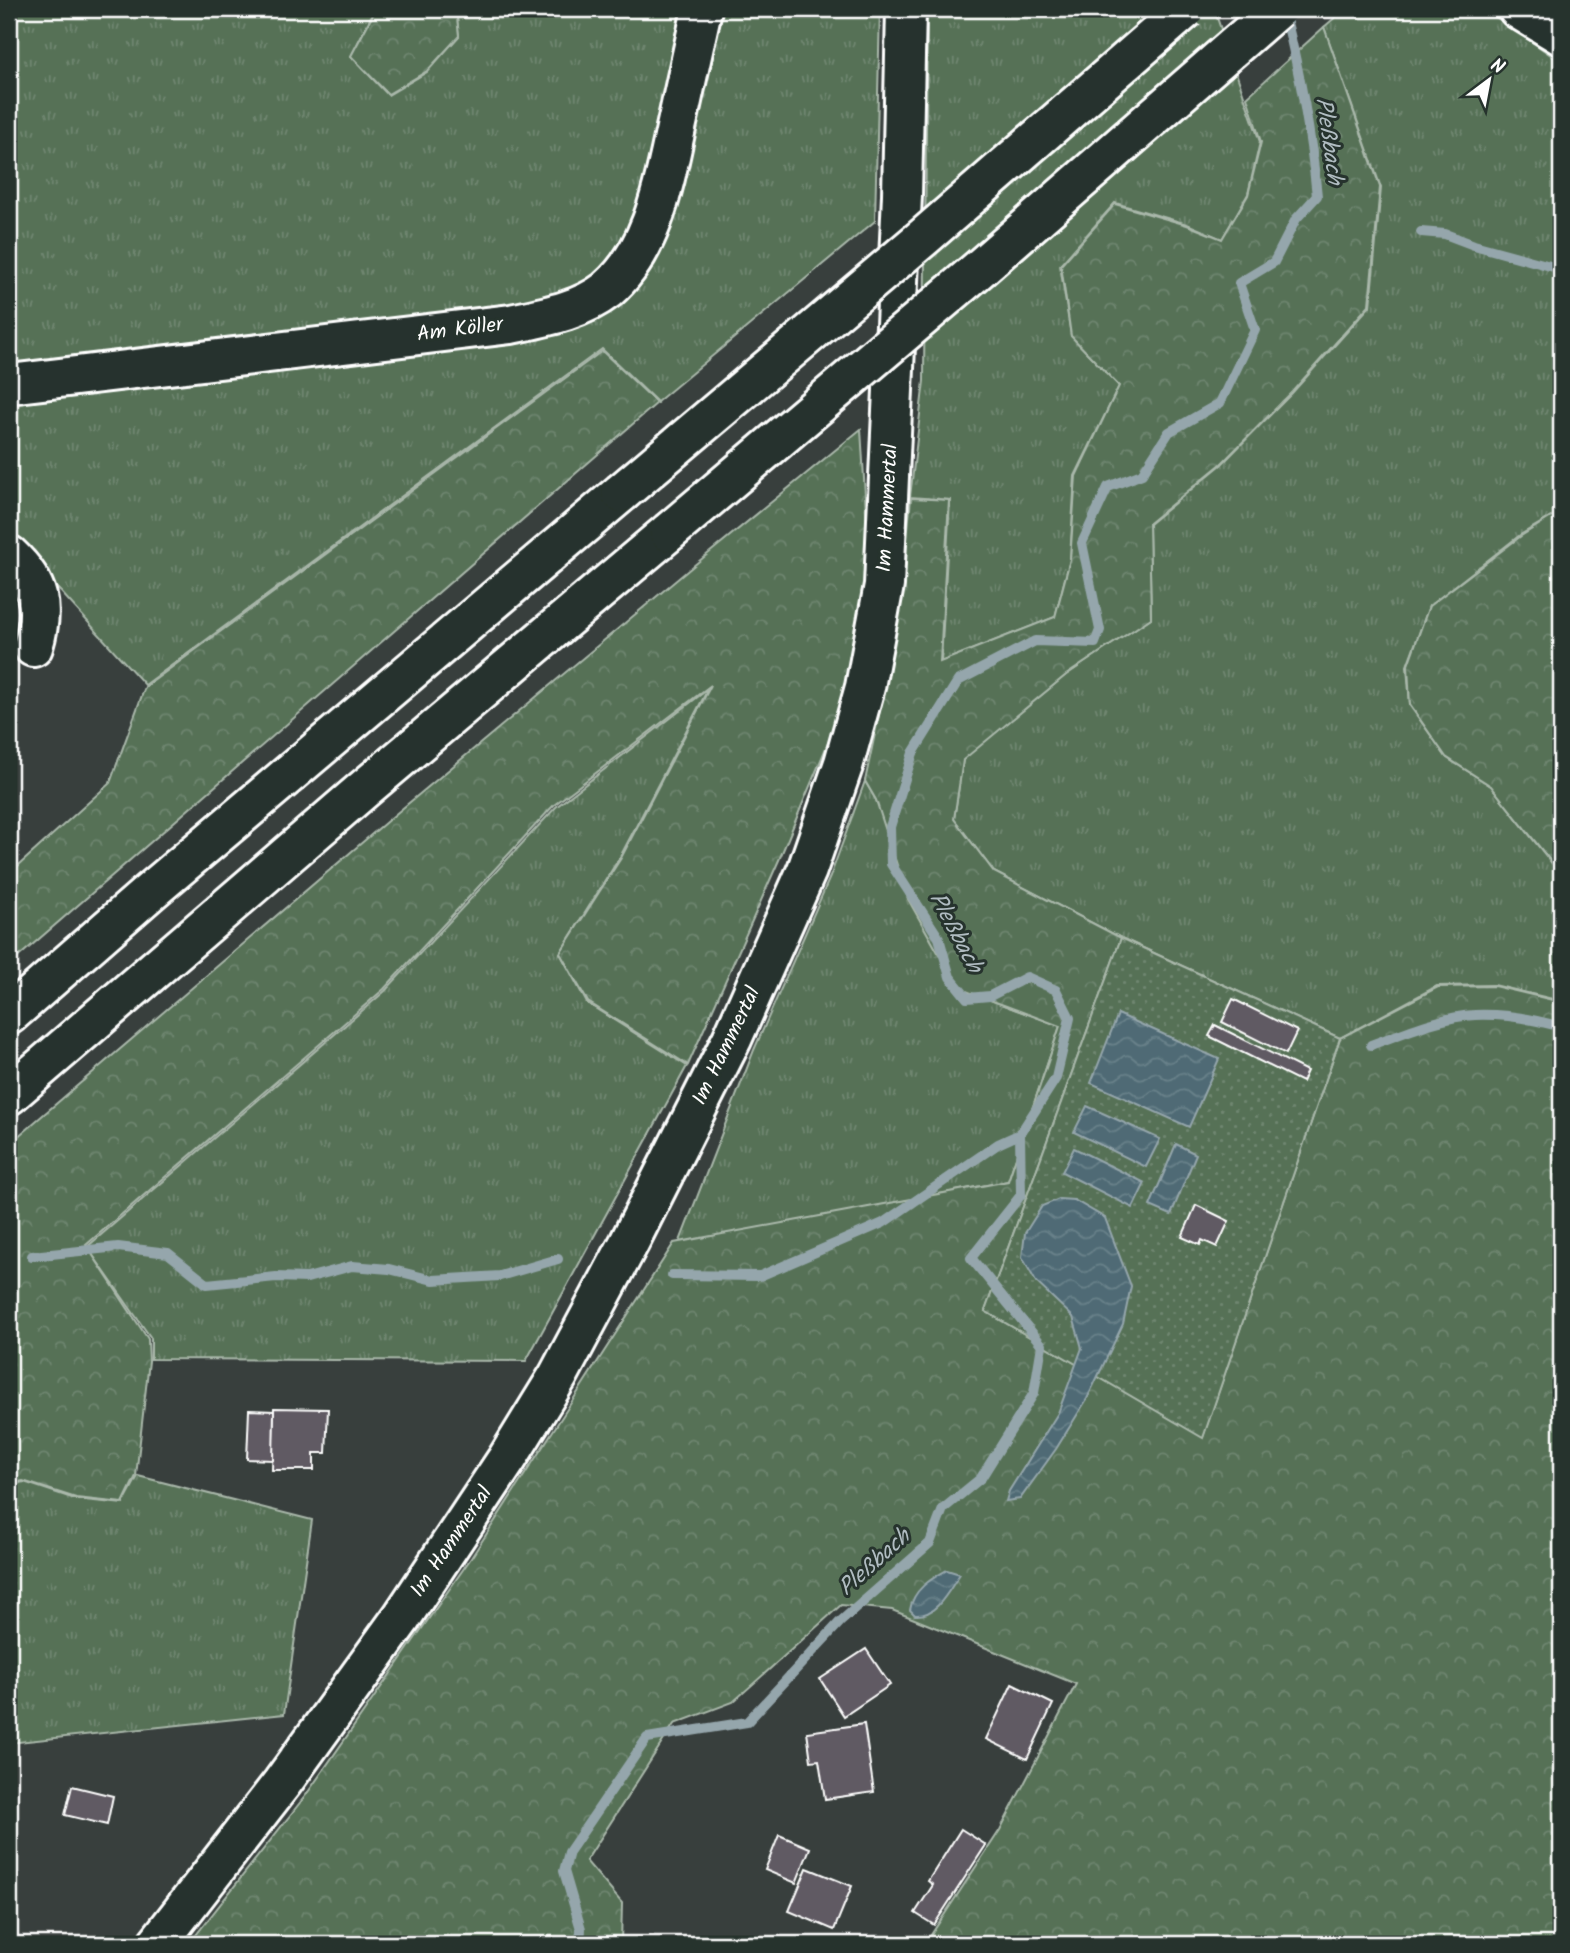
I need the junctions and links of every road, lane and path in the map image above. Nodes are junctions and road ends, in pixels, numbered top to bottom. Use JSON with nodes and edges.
{"nodes":[{"id":1,"x":702,"y":9,"type":"edge"},
{"id":2,"x":906,"y":9,"type":"edge"},
{"id":3,"x":1186,"y":9,"type":"edge"},
{"id":4,"x":1277,"y":9,"type":"edge"},
{"id":5,"x":1518,"y":9,"type":"edge"},
{"id":6,"x":1561,"y":36,"type":"edge"},
{"id":7,"x":9,"y":384,"type":"edge"},
{"id":8,"x":9,"y":555,"type":"edge"},
{"id":9,"x":33,"y":647,"type":"dead end"},
{"id":10,"x":9,"y":1015,"type":"edge"},
{"id":11,"x":9,"y":1095,"type":"edge"},
{"id":12,"x":157,"y":1944,"type":"edge"}],
"edges":[{"from":1,"to":7,"type":"main road","name":"Am Köller"},
{"from":2,"to":12,"type":"main road","name":"Im Hammertal"},
{"from":3,"to":10,"type":"main road","bridge":true},
{"from":4,"to":11,"type":"main road","bridge":true},
{"from":5,"to":6,"type":"main road"},
{"from":8,"to":9,"type":"main road"}]}
